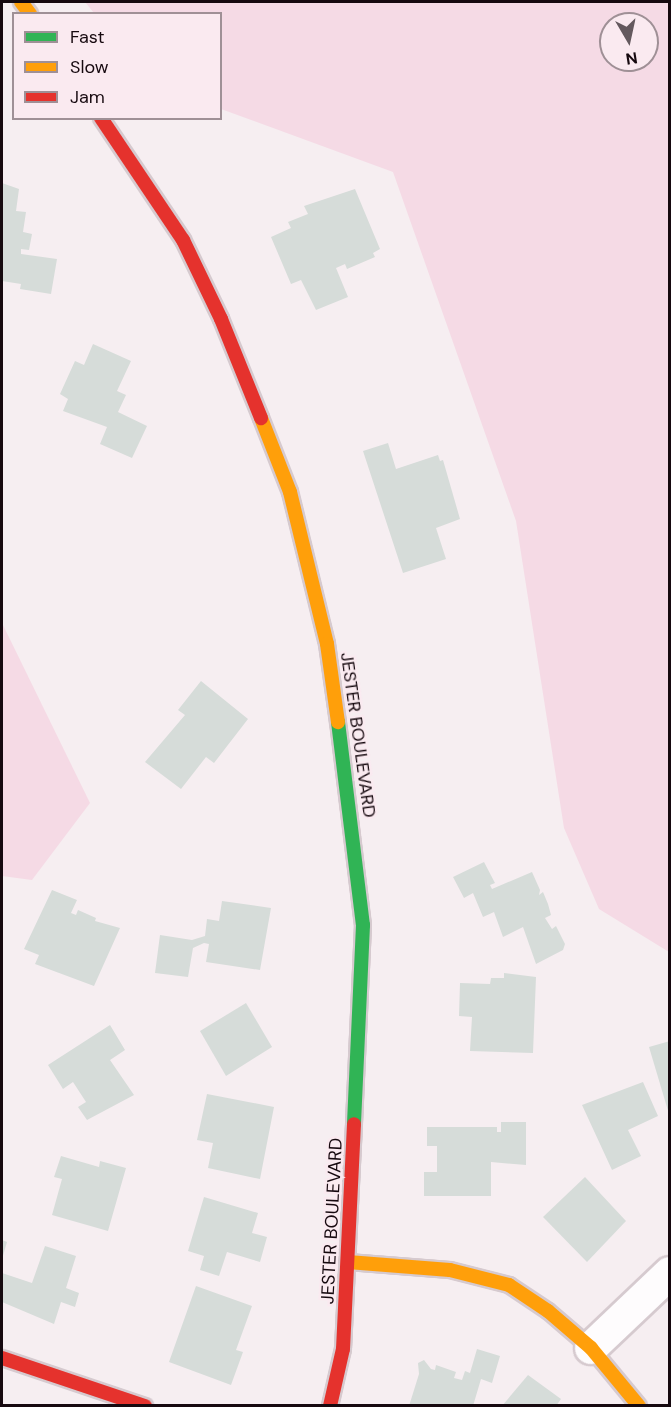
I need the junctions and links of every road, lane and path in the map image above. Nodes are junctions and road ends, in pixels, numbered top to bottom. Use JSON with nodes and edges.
{"nodes":[{"id":1,"x":102,"y":120,"type":"edge"},
{"id":2,"x":348,"y":1262,"type":"junction"},
{"id":3,"x":669,"y":1273,"type":"edge"},
{"id":4,"x":591,"y":1348,"type":"junction"},
{"id":5,"x":2,"y":1358,"type":"edge"},
{"id":6,"x":145,"y":1406,"type":"edge"},
{"id":7,"x":330,"y":1406,"type":"edge"},
{"id":8,"x":639,"y":1406,"type":"edge"}],
"edges":[{"from":1,"to":2,"type":"street","name":"JESTER BOULEVARD"},
{"from":2,"to":4,"type":"street"},
{"from":2,"to":7,"type":"street","name":"JESTER BOULEVARD"},
{"from":3,"to":4,"type":"street"},
{"from":4,"to":8,"type":"street"},
{"from":5,"to":6,"type":"street"}]}
